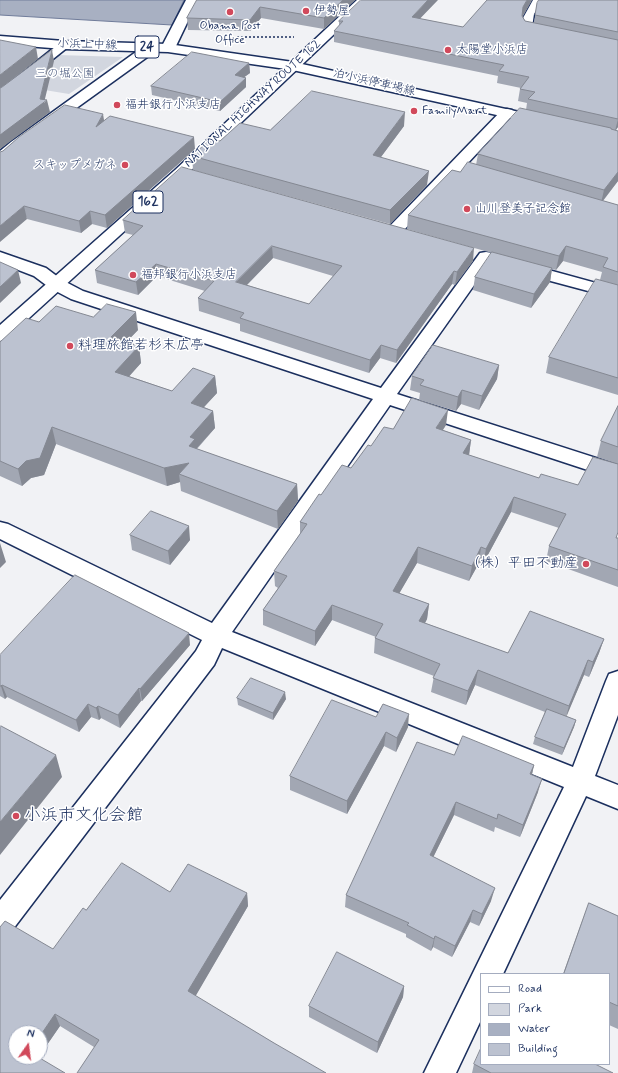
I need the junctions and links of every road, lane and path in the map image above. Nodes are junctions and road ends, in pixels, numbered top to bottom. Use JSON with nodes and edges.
{"nodes":[{"id":1,"x":192,"y":0,"type":"edge"},
{"id":2,"x":364,"y":0,"type":"edge"},
{"id":3,"x":538,"y":0,"type":"edge"},
{"id":4,"x":550,"y":34,"type":"edge"},
{"id":5,"x":0,"y":40,"type":"edge"},
{"id":6,"x":64,"y":45,"type":"junction"},
{"id":7,"x":152,"y":48,"type":"junction"},
{"id":8,"x":168,"y":48,"type":"junction"},
{"id":9,"x":293,"y":66,"type":"junction"},
{"id":10,"x":0,"y":96,"type":"edge"},
{"id":11,"x":506,"y":113,"type":"junction"},
{"id":12,"x":559,"y":124,"type":"edge"},
{"id":13,"x":0,"y":159,"type":"edge"},
{"id":14,"x":456,"y":166,"type":"junction"},
{"id":15,"x":507,"y":182,"type":"edge"},
{"id":16,"x":394,"y":231,"type":"edge"},
{"id":17,"x":0,"y":257,"type":"edge"},
{"id":18,"x":56,"y":284,"type":"junction"},
{"id":19,"x":618,"y":294,"type":"edge"},
{"id":20,"x":0,"y":335,"type":"edge"},
{"id":21,"x":385,"y":397,"type":"junction"},
{"id":22,"x":618,"y":473,"type":"edge"},
{"id":23,"x":0,"y":530,"type":"edge"},
{"id":24,"x":216,"y":636,"type":"junction"},
{"id":25,"x":618,"y":681,"type":"edge"},
{"id":26,"x":580,"y":782,"type":"junction"},
{"id":27,"x":618,"y":797,"type":"edge"},
{"id":28,"x":0,"y":923,"type":"edge"},
{"id":29,"x":487,"y":973,"type":"edge"},
{"id":30,"x":480,"y":989,"type":"edge"},
{"id":31,"x":440,"y":1073,"type":"edge"}],
"edges":[{"from":1,"to":8,"type":"main road"},
{"from":2,"to":9,"type":"main road","name":"NATIONAL HIGHWAY ROUTE 162","number":"162"},
{"from":3,"to":4,"type":"lane"},
{"from":5,"to":6,"type":"main road","name":"小浜上中線","number":"24"},
{"from":6,"to":7,"type":"main road","name":"小浜上中線","number":"24"},
{"from":6,"to":10,"type":"lane"},
{"from":7,"to":8,"type":"main road","name":"小浜上中線","number":"24"},
{"from":7,"to":13,"type":"main road"},
{"from":8,"to":9,"type":"main road","name":"小浜上中線","number":"24"},
{"from":9,"to":11,"type":"main road","name":"泊小浜停車場線"},
{"from":9,"to":18,"type":"main road","name":"NATIONAL HIGHWAY ROUTE 162","number":"162"},
{"from":11,"to":12,"type":"main road","name":"泊小浜停車場線"},
{"from":11,"to":14,"type":"main road"},
{"from":14,"to":15,"type":"main road"},
{"from":14,"to":16,"type":"main road"},
{"from":17,"to":18,"type":"main road"},
{"from":18,"to":20,"type":"main road","name":"NATIONAL HIGHWAY ROUTE 162","number":"162"},
{"from":18,"to":21,"type":"main road"},
{"from":19,"to":21,"type":"main road"},
{"from":21,"to":22,"type":"main road"},
{"from":21,"to":24,"type":"main road"},
{"from":23,"to":24,"type":"main road"},
{"from":24,"to":26,"type":"main road"},
{"from":24,"to":28,"type":"main road"},
{"from":25,"to":26,"type":"main road"},
{"from":26,"to":27,"type":"main road"},
{"from":26,"to":29,"type":"main road"},
{"from":30,"to":31,"type":"main road"}]}
